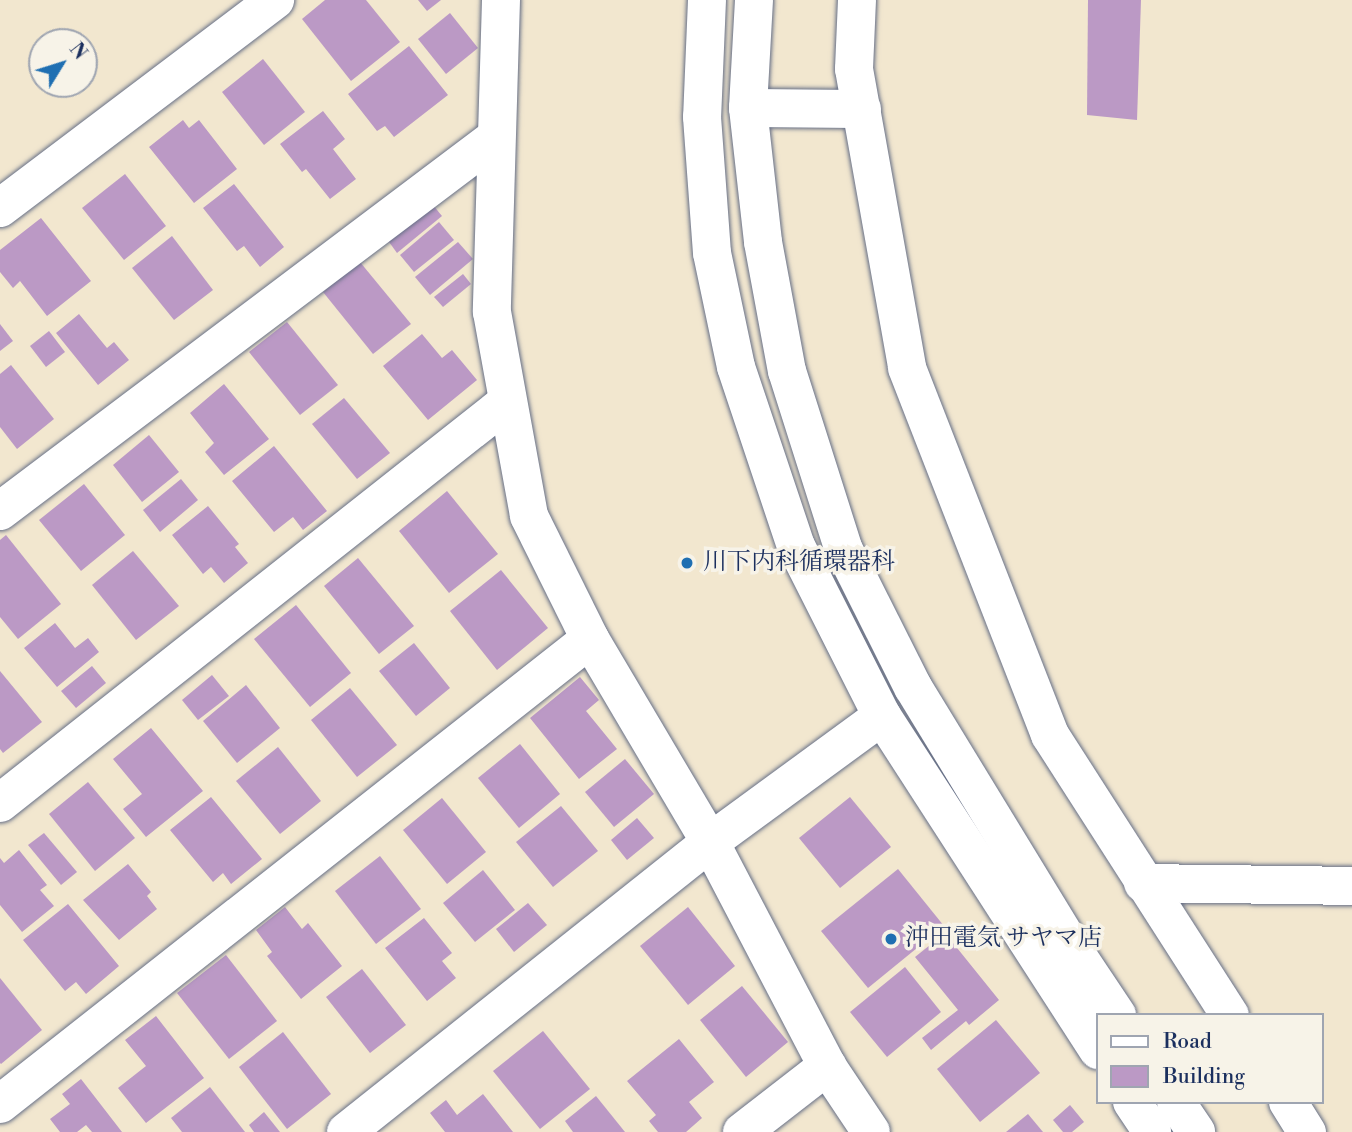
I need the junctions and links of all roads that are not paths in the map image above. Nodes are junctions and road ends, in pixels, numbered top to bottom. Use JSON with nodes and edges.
{"nodes":[{"id":1,"x":275,"y":0,"type":"edge"},
{"id":2,"x":501,"y":0,"type":"edge"},
{"id":3,"x":707,"y":0,"type":"edge"},
{"id":4,"x":754,"y":0,"type":"edge"},
{"id":5,"x":857,"y":0,"type":"edge"},
{"id":6,"x":748,"y":108,"type":"junction"},
{"id":7,"x":862,"y":108,"type":"junction"},
{"id":8,"x":495,"y":138,"type":"junction"},
{"id":9,"x":0,"y":208,"type":"edge"},
{"id":10,"x":506,"y":403,"type":"junction"},
{"id":11,"x":0,"y":511,"type":"edge"},
{"id":12,"x":590,"y":639,"type":"junction"},
{"id":13,"x":882,"y":716,"type":"junction"},
{"id":14,"x":0,"y":803,"type":"edge"},
{"id":15,"x":710,"y":842,"type":"junction"},
{"id":16,"x":1143,"y":883,"type":"junction"},
{"id":17,"x":1352,"y":886,"type":"edge"},
{"id":18,"x":1116,"y":1013,"type":"edge"},
{"id":19,"x":1229,"y":1013,"type":"edge"},
{"id":20,"x":1096,"y":1047,"type":"edge"},
{"id":21,"x":827,"y":1066,"type":"junction"},
{"id":22,"x":0,"y":1104,"type":"edge"},
{"id":23,"x":1133,"y":1104,"type":"edge"},
{"id":24,"x":1177,"y":1104,"type":"edge"},
{"id":25,"x":1289,"y":1104,"type":"edge"},
{"id":26,"x":346,"y":1132,"type":"edge"},
{"id":27,"x":742,"y":1132,"type":"edge"},
{"id":28,"x":871,"y":1132,"type":"edge"},
{"id":29,"x":1152,"y":1132,"type":"edge"},
{"id":30,"x":1196,"y":1132,"type":"edge"},
{"id":31,"x":1307,"y":1132,"type":"edge"}],
"edges":[{"from":1,"to":9,"type":"street"},
{"from":2,"to":8,"type":"street"},
{"from":3,"to":13,"type":"street"},
{"from":4,"to":6,"type":"street"},
{"from":5,"to":7,"type":"street"},
{"from":6,"to":7,"type":"street"},
{"from":6,"to":18,"type":"street"},
{"from":7,"to":16,"type":"street"},
{"from":8,"to":10,"type":"street"},
{"from":8,"to":11,"type":"street"},
{"from":10,"to":12,"type":"street"},
{"from":10,"to":14,"type":"street"},
{"from":12,"to":15,"type":"street"},
{"from":12,"to":22,"type":"street"},
{"from":13,"to":15,"type":"street"},
{"from":13,"to":20,"type":"street"},
{"from":15,"to":21,"type":"street"},
{"from":15,"to":26,"type":"street"},
{"from":16,"to":17,"type":"street"},
{"from":16,"to":19,"type":"street"},
{"from":21,"to":27,"type":"street"},
{"from":21,"to":28,"type":"street"},
{"from":23,"to":29,"type":"street"},
{"from":24,"to":30,"type":"street"},
{"from":25,"to":31,"type":"street"}]}
